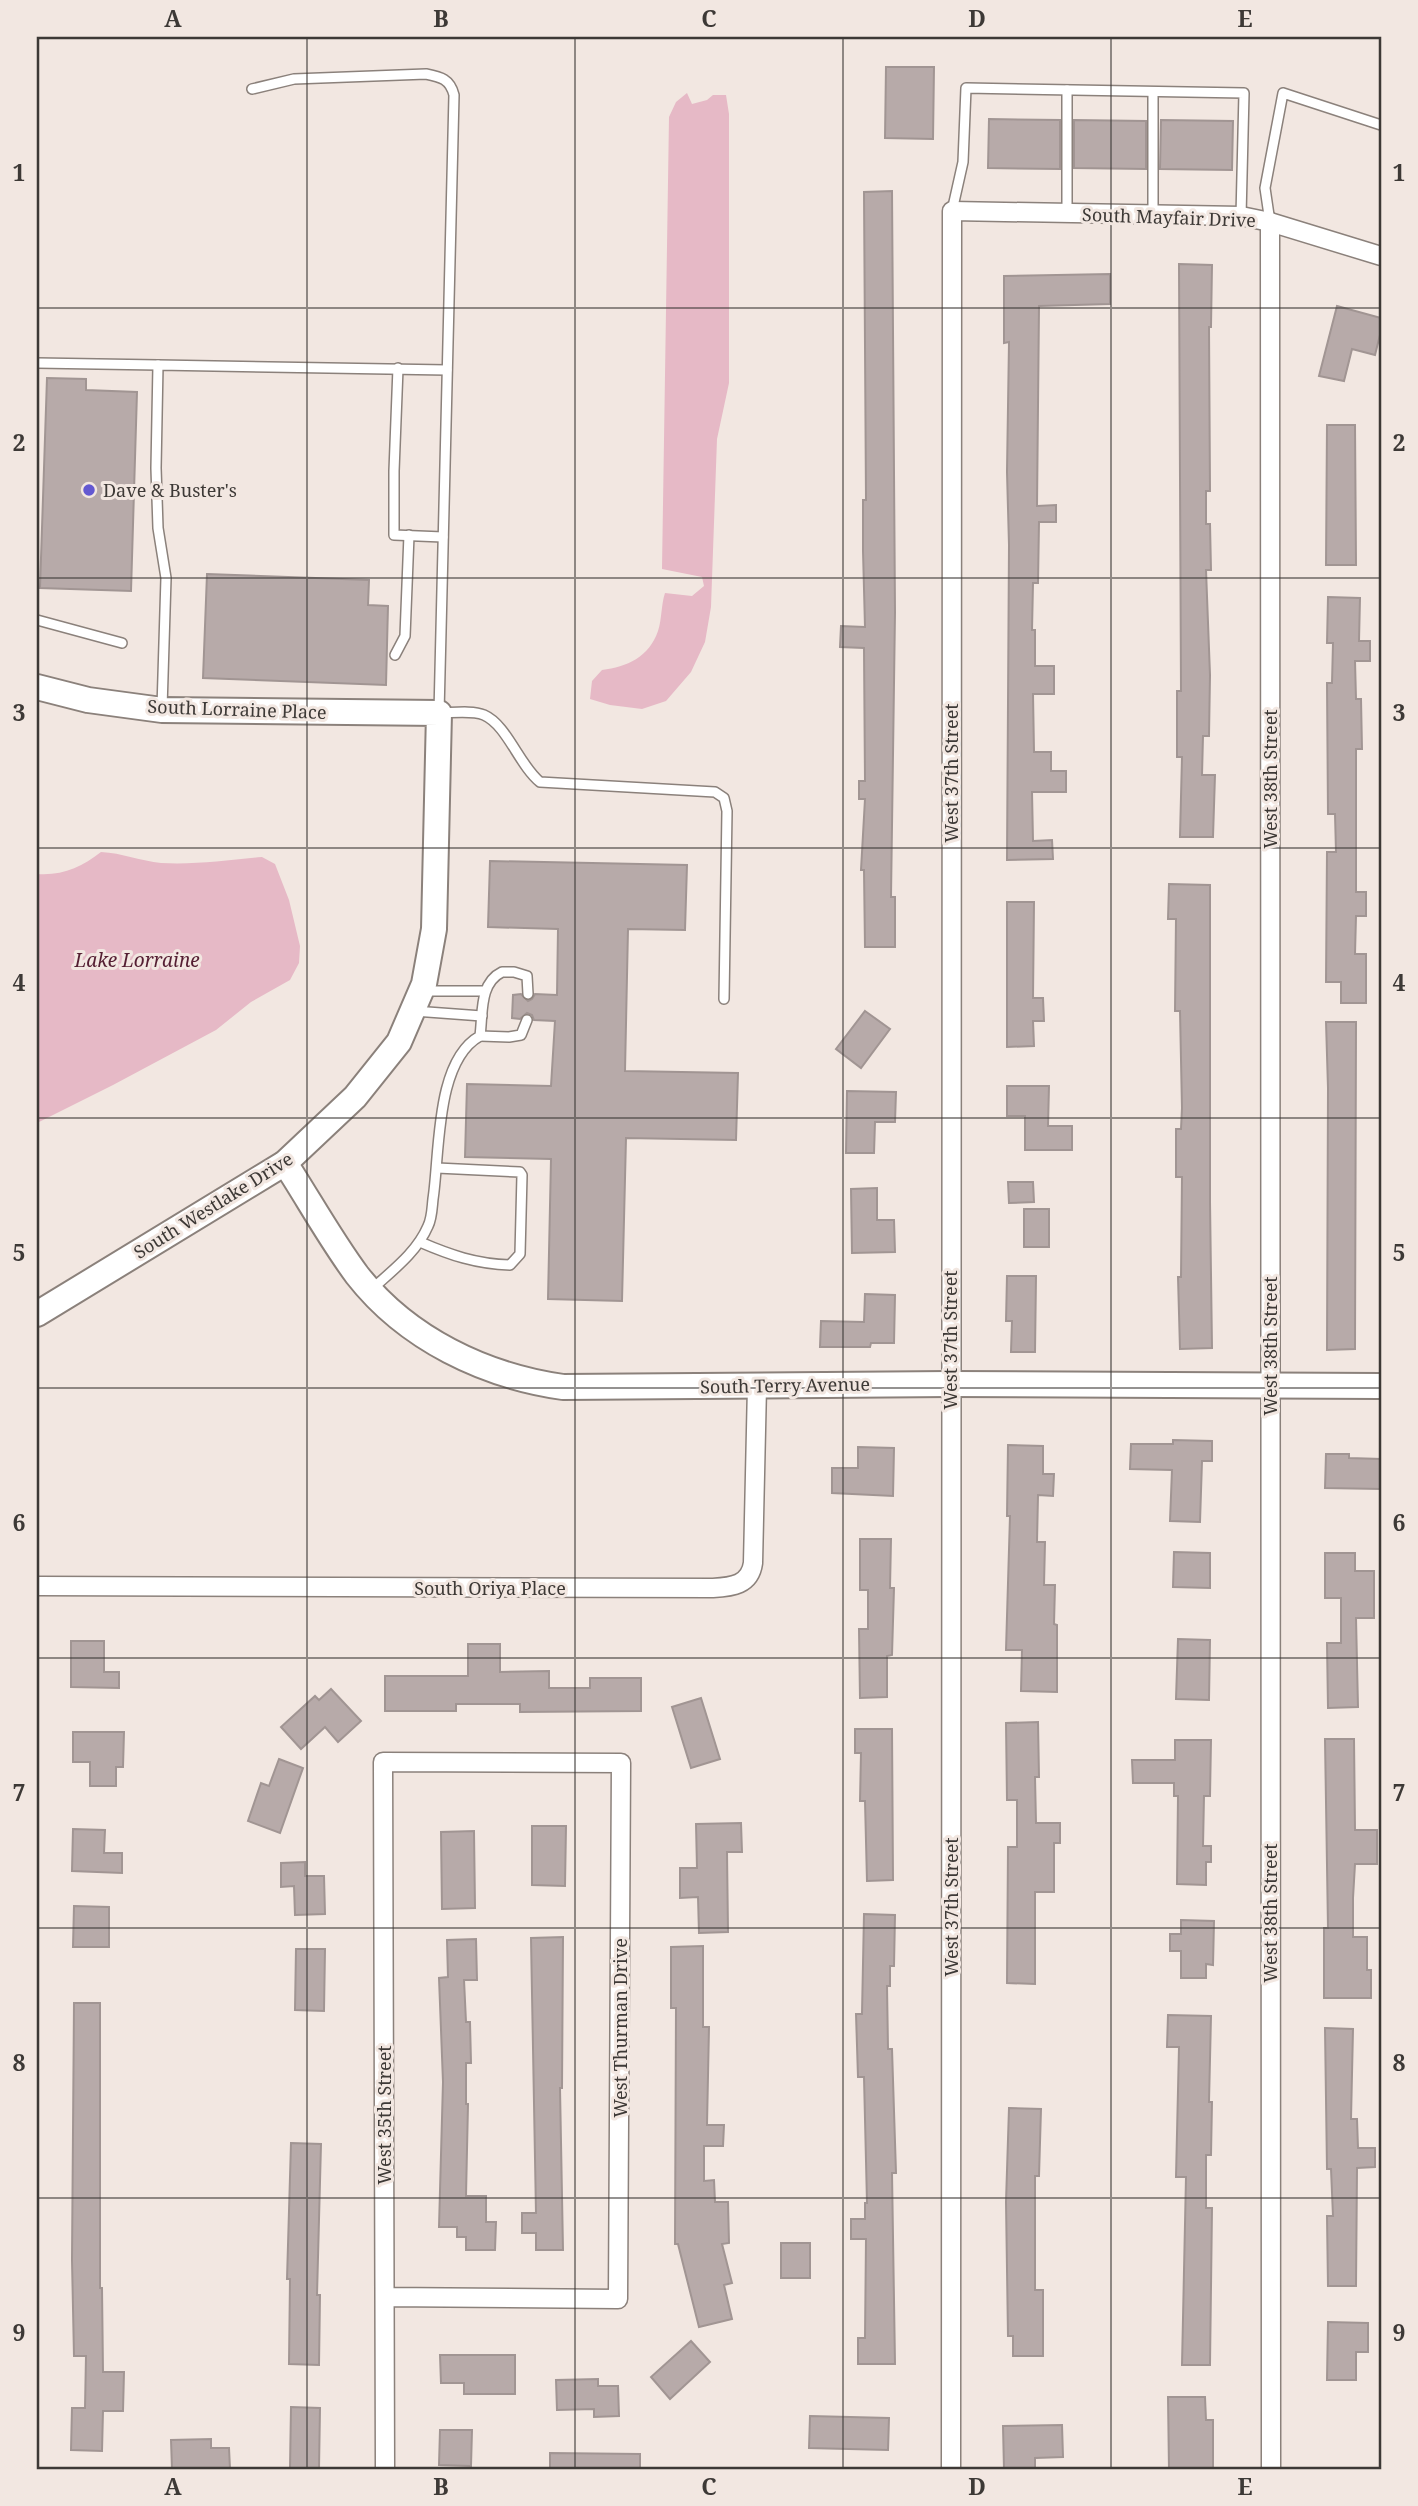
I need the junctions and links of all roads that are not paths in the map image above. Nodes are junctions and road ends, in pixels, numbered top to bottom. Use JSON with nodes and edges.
{"nodes":[{"id":1,"x":252,"y":89,"type":"dead end"},
{"id":2,"x":1067,"y":90,"type":"junction"},
{"id":3,"x":1153,"y":92,"type":"junction"},
{"id":4,"x":1381,"y":125,"type":"edge"},
{"id":5,"x":952,"y":211,"type":"junction"},
{"id":6,"x":1067,"y":213,"type":"junction"},
{"id":7,"x":1153,"y":214,"type":"junction"},
{"id":8,"x":1241,"y":216,"type":"junction"},
{"id":9,"x":1270,"y":222,"type":"junction"},
{"id":10,"x":1381,"y":256,"type":"edge"},
{"id":11,"x":37,"y":363,"type":"edge"},
{"id":12,"x":158,"y":365,"type":"junction"},
{"id":13,"x":398,"y":369,"type":"junction"},
{"id":14,"x":447,"y":370,"type":"junction"},
{"id":15,"x":408,"y":535,"type":"junction"},
{"id":16,"x":443,"y":537,"type":"junction"},
{"id":17,"x":37,"y":620,"type":"edge"},
{"id":18,"x":122,"y":643,"type":"dead end"},
{"id":19,"x":395,"y":655,"type":"dead end"},
{"id":20,"x":37,"y":687,"type":"edge"},
{"id":21,"x":162,"y":710,"type":"junction"},
{"id":22,"x":439,"y":713,"type":"junction"},
{"id":23,"x":485,"y":991,"type":"junction"},
{"id":24,"x":528,"y":994,"type":"dead end"},
{"id":25,"x":724,"y":999,"type":"dead end"},
{"id":26,"x":416,"y":1001,"type":"junction"},
{"id":27,"x":482,"y":1016,"type":"junction"},
{"id":28,"x":527,"y":1020,"type":"dead end"},
{"id":29,"x":480,"y":1035,"type":"junction"},
{"id":30,"x":285,"y":1163,"type":"junction"},
{"id":31,"x":437,"y":1168,"type":"junction"},
{"id":32,"x":420,"y":1242,"type":"junction"},
{"id":33,"x":371,"y":1290,"type":"junction"},
{"id":34,"x":37,"y":1314,"type":"edge"},
{"id":35,"x":950,"y":1384,"type":"junction"},
{"id":36,"x":1270,"y":1385,"type":"junction"},
{"id":37,"x":757,"y":1386,"type":"junction"},
{"id":38,"x":1381,"y":1386,"type":"edge"},
{"id":39,"x":37,"y":1586,"type":"edge"},
{"id":40,"x":383,"y":1762,"type":"joint"},
{"id":41,"x":385,"y":2297,"type":"junction"},
{"id":42,"x":386,"y":2469,"type":"edge"},
{"id":43,"x":951,"y":2469,"type":"edge"},
{"id":44,"x":1271,"y":2469,"type":"edge"}],
"edges":[{"from":1,"to":14,"type":"lane"},
{"from":2,"to":3,"type":"lane"},
{"from":2,"to":5,"type":"lane"},
{"from":2,"to":6,"type":"lane"},
{"from":3,"to":7,"type":"lane"},
{"from":3,"to":8,"type":"lane"},
{"from":4,"to":9,"type":"lane"},
{"from":5,"to":6,"type":"street","name":"South Mayfair Drive"},
{"from":5,"to":35,"type":"street","name":"West 37th Street"},
{"from":6,"to":7,"type":"street","name":"South Mayfair Drive"},
{"from":7,"to":8,"type":"street","name":"South Mayfair Drive"},
{"from":8,"to":9,"type":"street","name":"South Mayfair Drive"},
{"from":9,"to":10,"type":"street","name":"South Mayfair Drive"},
{"from":9,"to":36,"type":"street","name":"West 38th Street"},
{"from":11,"to":12,"type":"lane"},
{"from":12,"to":13,"type":"lane"},
{"from":12,"to":21,"type":"lane"},
{"from":13,"to":14,"type":"lane"},
{"from":13,"to":15,"type":"lane"},
{"from":14,"to":16,"type":"lane"},
{"from":15,"to":16,"type":"lane"},
{"from":15,"to":19,"type":"lane"},
{"from":16,"to":22,"type":"lane"},
{"from":17,"to":18,"type":"lane"},
{"from":20,"to":21,"type":"street","name":"South Lorraine Place"},
{"from":21,"to":22,"type":"street","name":"South Lorraine Place"},
{"from":22,"to":25,"type":"lane"},
{"from":22,"to":26,"type":"street","name":"South Westlake Drive"},
{"from":23,"to":24,"type":"lane"},
{"from":23,"to":26,"type":"lane"},
{"from":23,"to":27,"type":"lane"},
{"from":26,"to":27,"type":"lane"},
{"from":26,"to":30,"type":"street","name":"South Westlake Drive"},
{"from":27,"to":29,"type":"lane"},
{"from":28,"to":29,"type":"lane"},
{"from":29,"to":31,"type":"lane"},
{"from":30,"to":33,"type":"street","name":"South Terry Avenue"},
{"from":30,"to":34,"type":"street","name":"South Westlake Drive"},
{"from":31,"to":32,"type":"lane"},
{"from":31,"to":32,"type":"lane"},
{"from":32,"to":33,"type":"lane"},
{"from":33,"to":37,"type":"street","name":"South Terry Avenue"},
{"from":35,"to":36,"type":"street","name":"South Terry Avenue"},
{"from":35,"to":37,"type":"street","name":"South Terry Avenue"},
{"from":35,"to":43,"type":"street","name":"West 37th Street"},
{"from":36,"to":38,"type":"street","name":"South Terry Avenue"},
{"from":36,"to":44,"type":"street","name":"West 38th Street"},
{"from":37,"to":39,"type":"street","name":"South Oriya Place"},
{"from":40,"to":41,"type":"street","name":"West 35th Street"},
{"from":40,"to":41,"type":"street","name":"West Thurman Drive"},
{"from":41,"to":42,"type":"street","name":"West 35th Street"}]}
